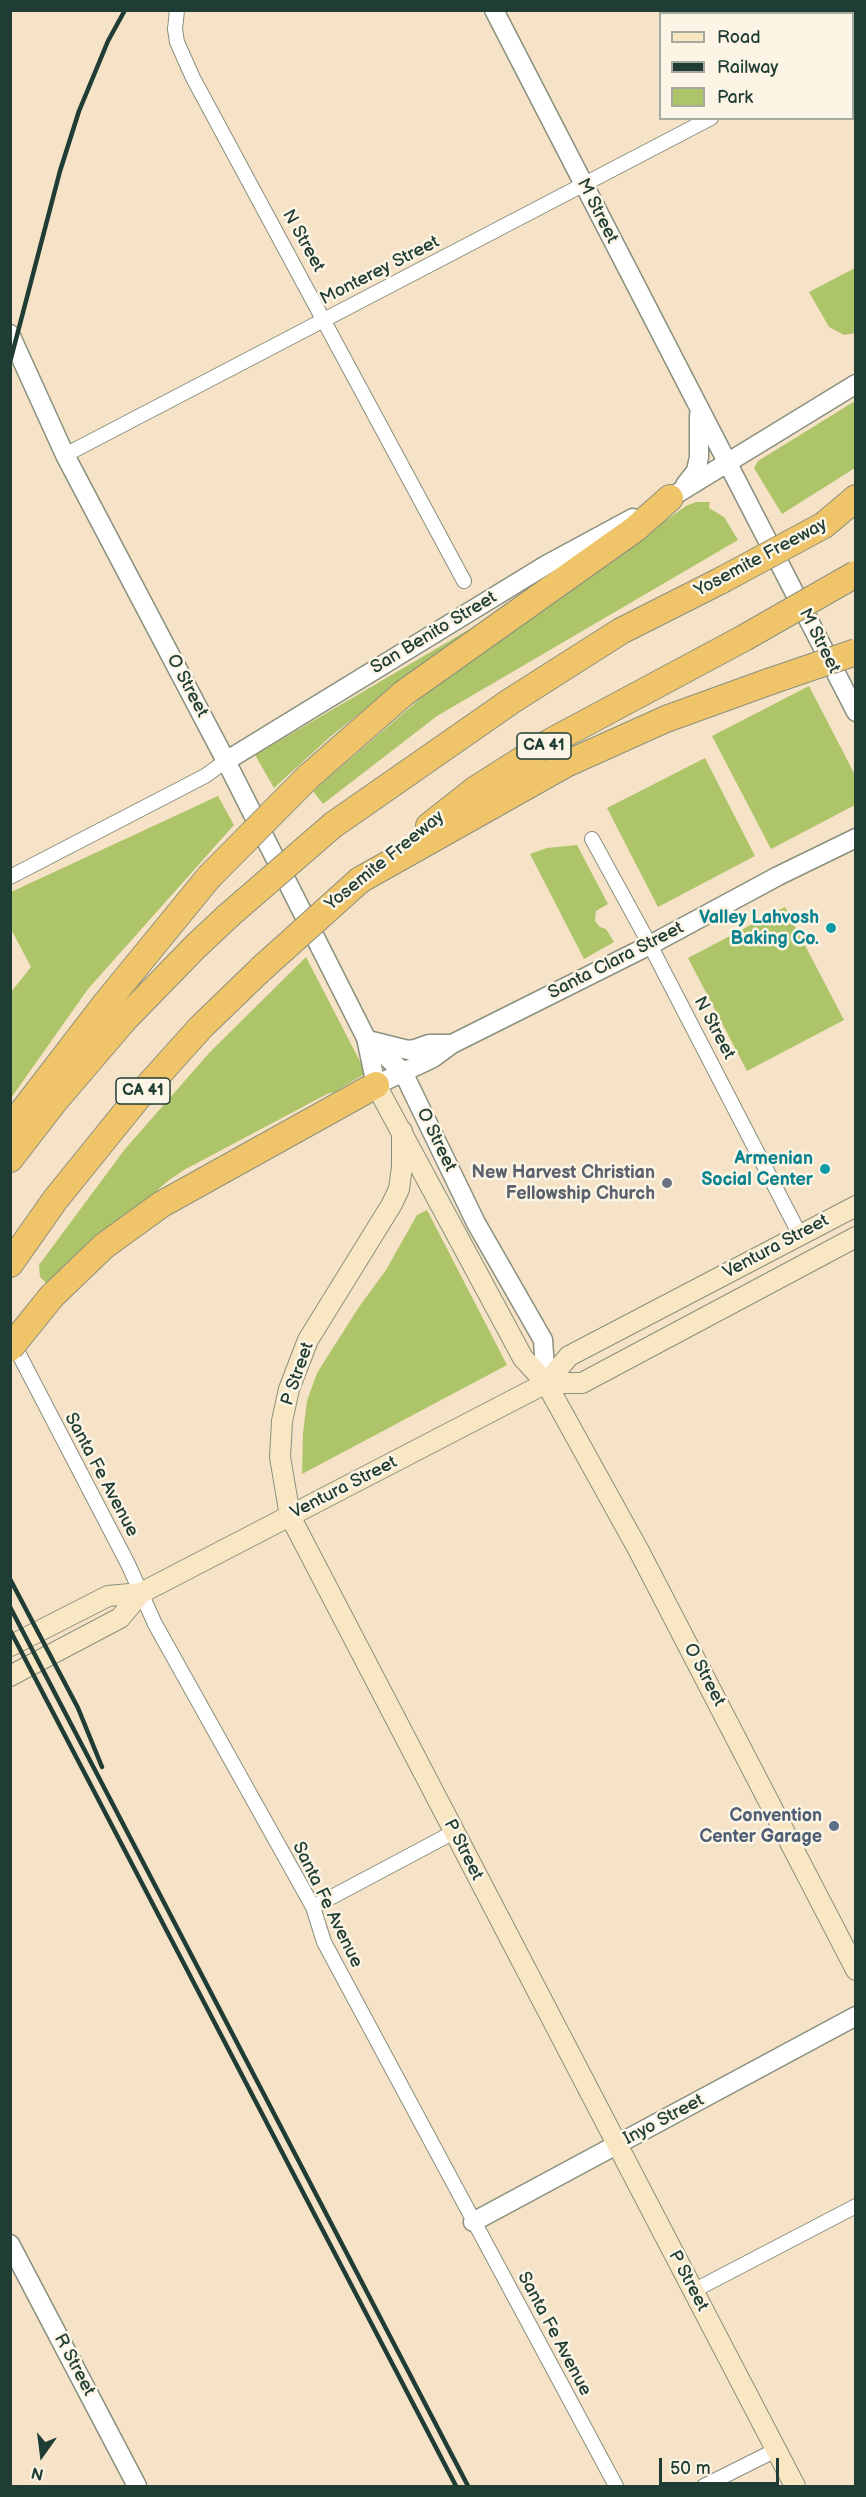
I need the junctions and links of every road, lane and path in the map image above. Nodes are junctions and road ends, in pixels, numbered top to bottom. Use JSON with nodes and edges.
{"nodes":[{"id":1,"x":177,"y":10,"type":"edge"},
{"id":2,"x":494,"y":10,"type":"edge"},
{"id":3,"x":707,"y":120,"type":"edge"},
{"id":4,"x":584,"y":185,"type":"junction"},
{"id":5,"x":325,"y":320,"type":"junction"},
{"id":6,"x":10,"y":333,"type":"edge"},
{"id":7,"x":855,"y":384,"type":"edge"},
{"id":8,"x":700,"y":411,"type":"junction"},
{"id":9,"x":65,"y":455,"type":"junction"},
{"id":10,"x":726,"y":462,"type":"junction"},
{"id":11,"x":670,"y":498,"type":"junction"},
{"id":12,"x":855,"y":498,"type":"edge"},
{"id":13,"x":855,"y":506,"type":"edge"},
{"id":14,"x":824,"y":525,"type":"junction"},
{"id":15,"x":855,"y":574,"type":"edge"},
{"id":16,"x":465,"y":581,"type":"dead end"},
{"id":17,"x":855,"y":651,"type":"edge"},
{"id":18,"x":855,"y":712,"type":"edge"},
{"id":19,"x":226,"y":761,"type":"junction"},
{"id":20,"x":855,"y":838,"type":"edge"},
{"id":21,"x":592,"y":839,"type":"dead end"},
{"id":22,"x":10,"y":877,"type":"edge"},
{"id":23,"x":360,"y":880,"type":"junction"},
{"id":24,"x":650,"y":945,"type":"junction"},
{"id":25,"x":366,"y":1038,"type":"junction"},
{"id":26,"x":452,"y":1044,"type":"junction"},
{"id":27,"x":403,"y":1072,"type":"junction"},
{"id":28,"x":376,"y":1085,"type":"junction"},
{"id":29,"x":10,"y":1128,"type":"edge"},
{"id":30,"x":402,"y":1131,"type":"junction"},
{"id":31,"x":11,"y":1158,"type":"edge"},
{"id":32,"x":433,"y":1189,"type":"junction"},
{"id":33,"x":392,"y":1204,"type":"junction"},
{"id":34,"x":855,"y":1206,"type":"edge"},
{"id":35,"x":800,"y":1235,"type":"junction"},
{"id":36,"x":855,"y":1237,"type":"edge"},
{"id":37,"x":10,"y":1264,"type":"edge"},
{"id":38,"x":10,"y":1337,"type":"edge"},
{"id":39,"x":10,"y":1348,"type":"edge"},
{"id":40,"x":546,"y":1383,"type":"junction"},
{"id":41,"x":290,"y":1516,"type":"junction"},
{"id":42,"x":141,"y":1593,"type":"junction"},
{"id":43,"x":10,"y":1646,"type":"edge"},
{"id":44,"x":10,"y":1676,"type":"edge"},
{"id":45,"x":454,"y":1832,"type":"junction"},
{"id":46,"x":313,"y":1907,"type":"junction"},
{"id":47,"x":855,"y":1970,"type":"edge"},
{"id":48,"x":855,"y":2016,"type":"edge"},
{"id":49,"x":617,"y":2145,"type":"junction"},
{"id":50,"x":855,"y":2206,"type":"edge"},
{"id":51,"x":473,"y":2222,"type":"junction"},
{"id":52,"x":10,"y":2244,"type":"edge"},
{"id":53,"x":693,"y":2291,"type":"junction"},
{"id":54,"x":776,"y":2450,"type":"junction"},
{"id":55,"x":137,"y":2487,"type":"edge"},
{"id":56,"x":616,"y":2487,"type":"edge"},
{"id":57,"x":704,"y":2487,"type":"edge"},
{"id":58,"x":795,"y":2487,"type":"edge"}],
"edges":[{"from":1,"to":5,"type":"street","name":"N Street"},
{"from":2,"to":4,"type":"street","name":"M Street"},
{"from":3,"to":4,"type":"street","name":"Monterey Street"},
{"from":4,"to":5,"type":"street","name":"Monterey Street"},
{"from":4,"to":8,"type":"street","name":"M Street"},
{"from":5,"to":9,"type":"street","name":"Monterey Street"},
{"from":5,"to":16,"type":"street","name":"N Street"},
{"from":6,"to":9,"type":"street","name":"O Street"},
{"from":7,"to":10,"type":"street","name":"San Benito Street"},
{"from":8,"to":10,"type":"street","name":"M Street"},
{"from":8,"to":11,"type":"street","name":"M Street"},
{"from":9,"to":19,"type":"street","name":"O Street"},
{"from":10,"to":11,"type":"street","name":"San Benito Street"},
{"from":10,"to":18,"type":"street","name":"M Street"},
{"from":11,"to":19,"type":"street","name":"San Benito Street"},
{"from":11,"to":29,"type":"highway","bridge":true},
{"from":12,"to":14,"type":"highway"},
{"from":13,"to":14,"type":"highway","name":"Yosemite Freeway"},
{"from":14,"to":31,"type":"highway","name":"Yosemite Freeway","bridge":true},
{"from":15,"to":23,"type":"highway","name":"Yosemite Freeway","number":"CA 41","bridge":true},
{"from":17,"to":23,"type":"highway","bridge":true},
{"from":19,"to":22,"type":"street","name":"San Benito Street"},
{"from":19,"to":25,"type":"street","name":"O Street"},
{"from":20,"to":24,"type":"street","name":"Santa Clara Street"},
{"from":21,"to":24,"type":"street","name":"N Street"},
{"from":23,"to":37,"type":"highway","name":"Yosemite Freeway","number":"CA 41","bridge":true},
{"from":24,"to":26,"type":"street","name":"Santa Clara Street"},
{"from":24,"to":35,"type":"street","name":"N Street"},
{"from":25,"to":26,"type":"street"},
{"from":25,"to":27,"type":"street","name":"O Street"},
{"from":25,"to":28,"type":"street","name":"O Street"},
{"from":26,"to":27,"type":"street","name":"Santa Clara Street"},
{"from":27,"to":28,"type":"street","name":"Santa Clara Street"},
{"from":27,"to":40,"type":"street","name":"O Street"},
{"from":28,"to":30,"type":"main road","name":"O Street"},
{"from":28,"to":39,"type":"highway","bridge":true},
{"from":30,"to":32,"type":"main road","name":"O Street"},
{"from":30,"to":33,"type":"main road","name":"P Street"},
{"from":32,"to":33,"type":"main road"},
{"from":32,"to":40,"type":"main road","name":"O Street"},
{"from":33,"to":41,"type":"main road","name":"P Street"},
{"from":34,"to":35,"type":"main road","name":"Ventura Street"},
{"from":35,"to":40,"type":"main road","name":"Ventura Street"},
{"from":36,"to":40,"type":"main road","name":"Ventura Street"},
{"from":38,"to":42,"type":"street","name":"Santa Fe Avenue"},
{"from":40,"to":41,"type":"main road","name":"Ventura Street"},
{"from":40,"to":47,"type":"main road","name":"O Street"},
{"from":41,"to":42,"type":"main road","name":"Ventura Street"},
{"from":41,"to":45,"type":"main road","name":"P Street"},
{"from":42,"to":43,"type":"main road","name":"Ventura Street"},
{"from":42,"to":44,"type":"main road","name":"Ventura Street"},
{"from":42,"to":46,"type":"street","name":"Santa Fe Avenue"},
{"from":45,"to":46,"type":"street"},
{"from":45,"to":49,"type":"main road","name":"P Street"},
{"from":46,"to":51,"type":"street","name":"Santa Fe Avenue"},
{"from":48,"to":49,"type":"street","name":"Inyo Street"},
{"from":49,"to":51,"type":"street","name":"Inyo Street"},
{"from":49,"to":53,"type":"main road","name":"P Street"},
{"from":50,"to":53,"type":"street"},
{"from":51,"to":56,"type":"street","name":"Santa Fe Avenue"},
{"from":52,"to":55,"type":"street","name":"R Street"},
{"from":53,"to":54,"type":"main road","name":"P Street"},
{"from":54,"to":57,"type":"street"},
{"from":54,"to":58,"type":"main road","name":"P Street"}]}
